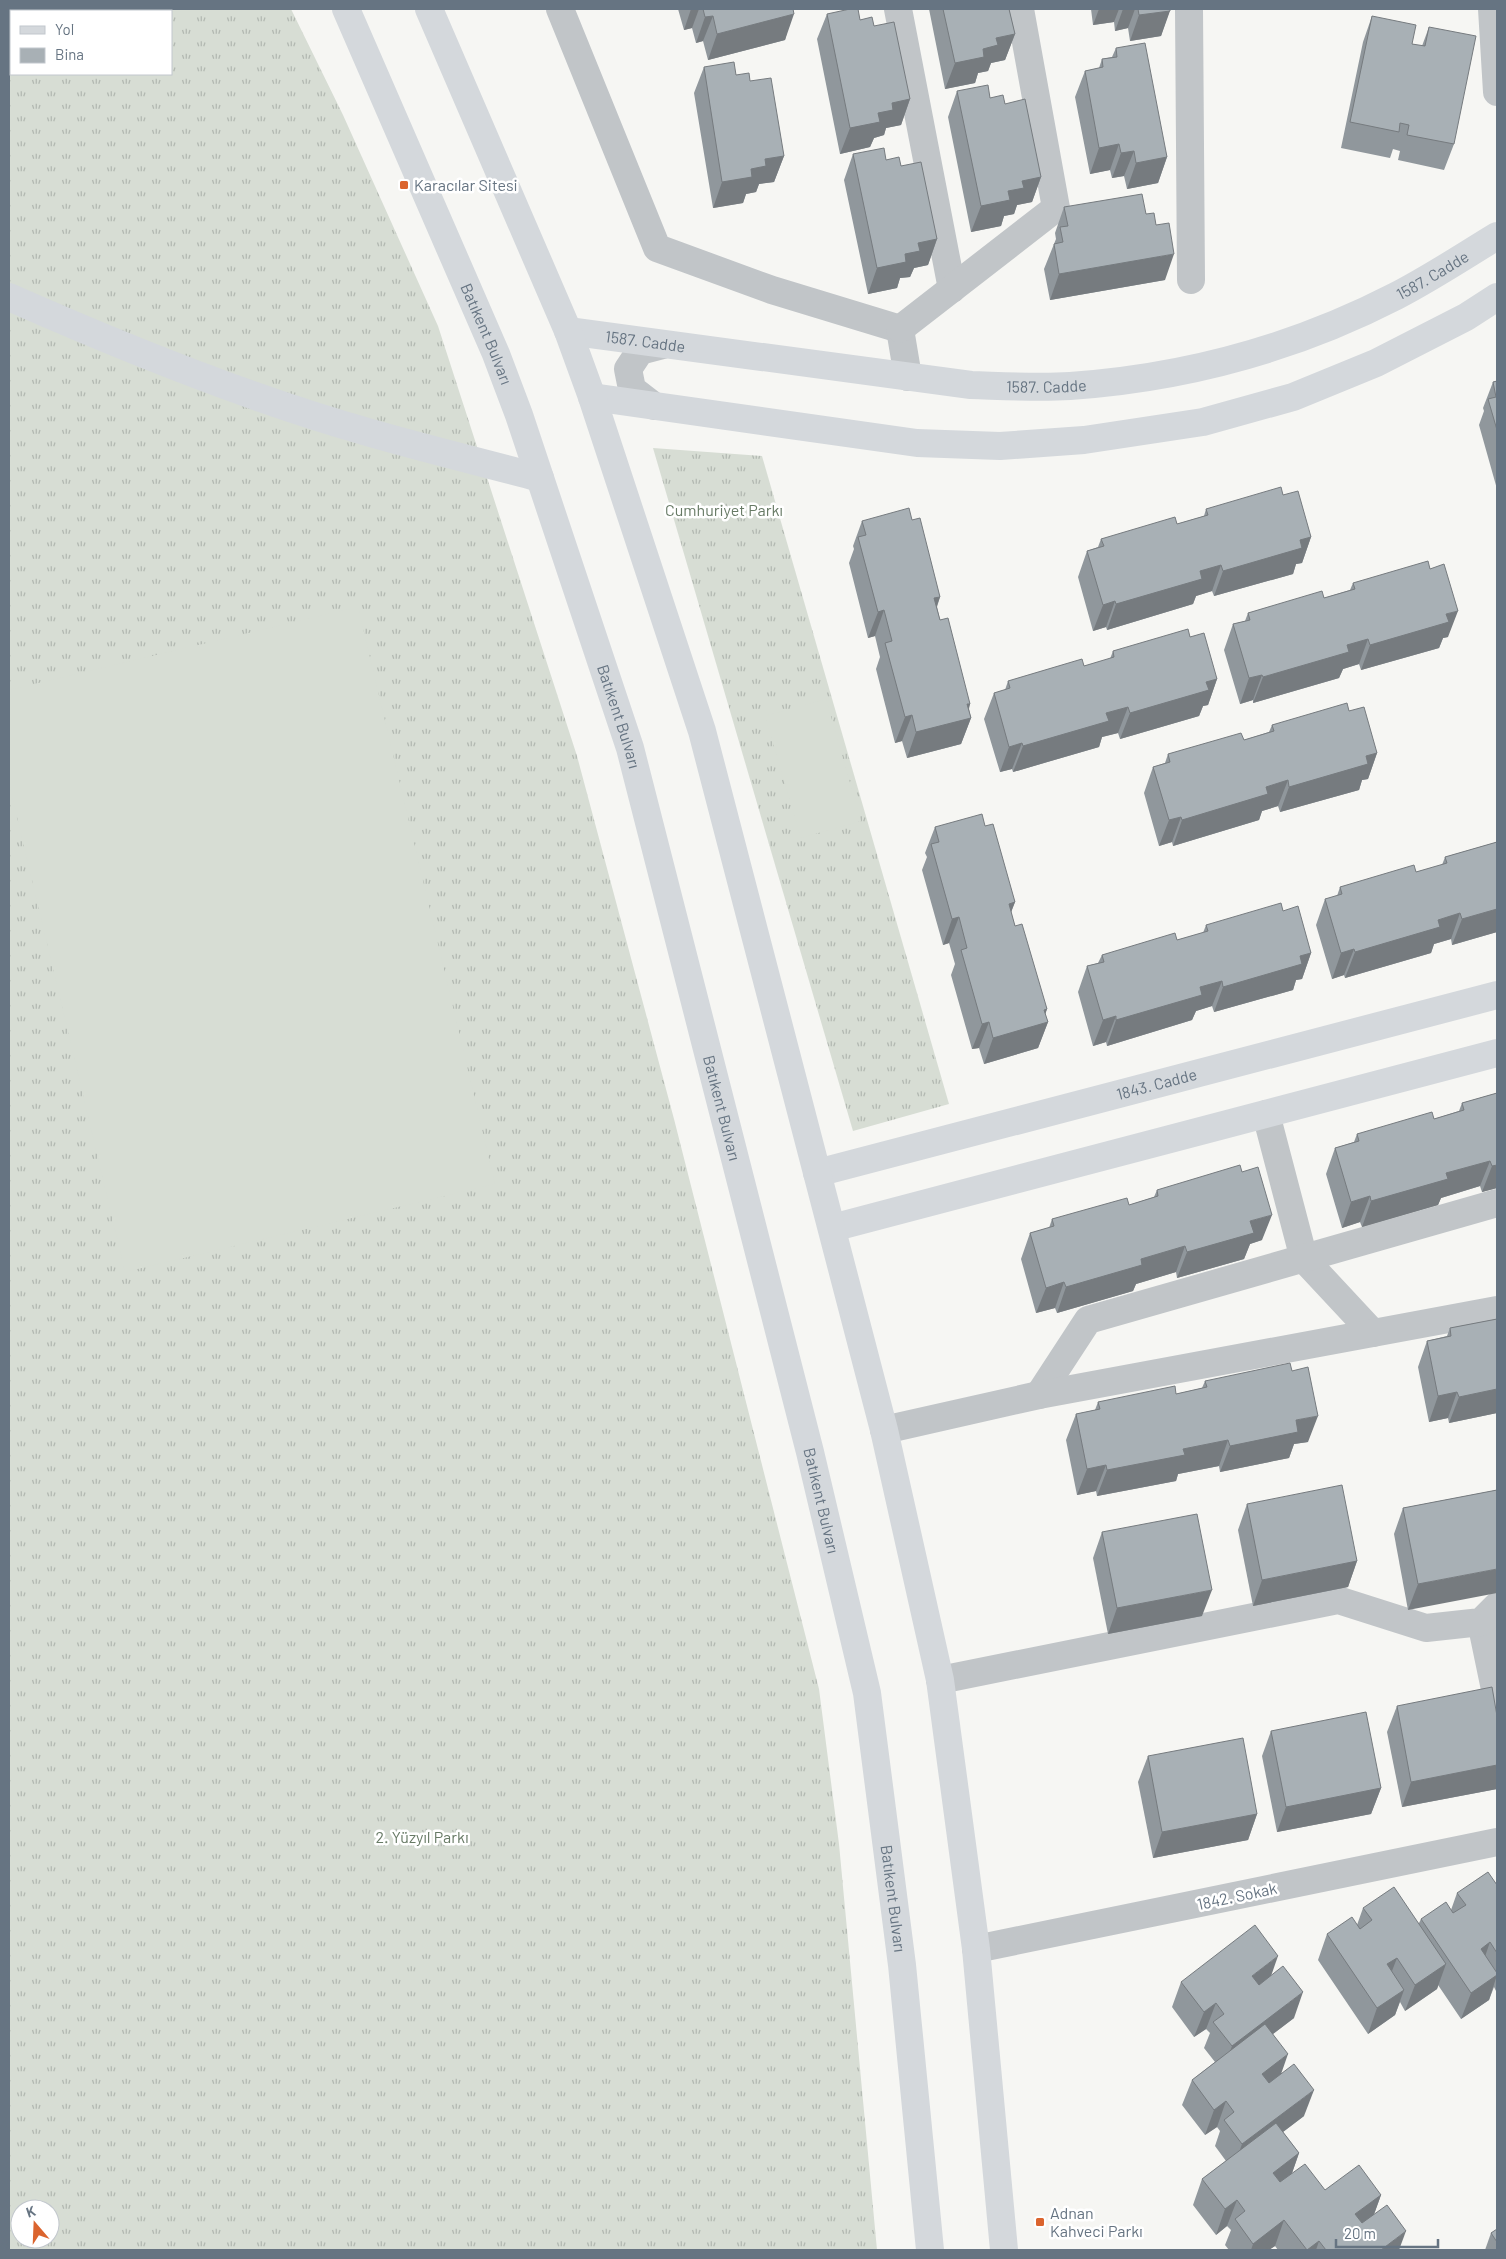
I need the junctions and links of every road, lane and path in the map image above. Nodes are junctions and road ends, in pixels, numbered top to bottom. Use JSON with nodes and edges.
{"nodes":[{"id":1,"x":346,"y":9,"type":"edge"},
{"id":2,"x":429,"y":9,"type":"edge"},
{"id":3,"x":560,"y":9,"type":"edge"},
{"id":4,"x":898,"y":9,"type":"edge"},
{"id":5,"x":1020,"y":9,"type":"edge"},
{"id":6,"x":1189,"y":9,"type":"edge"},
{"id":7,"x":1492,"y":9,"type":"edge"},
{"id":8,"x":1497,"y":92,"type":"edge"},
{"id":9,"x":1497,"y":236,"type":"edge"},
{"id":10,"x":1191,"y":280,"type":"dead end"},
{"id":11,"x":952,"y":289,"type":"junction"},
{"id":12,"x":9,"y":297,"type":"edge"},
{"id":13,"x":1497,"y":297,"type":"edge"},
{"id":14,"x":900,"y":329,"type":"junction"},
{"id":15,"x":568,"y":331,"type":"junction"},
{"id":16,"x":663,"y":345,"type":"junction"},
{"id":17,"x":908,"y":377,"type":"junction"},
{"id":18,"x":592,"y":397,"type":"junction"},
{"id":19,"x":654,"y":406,"type":"junction"},
{"id":20,"x":540,"y":478,"type":"junction"},
{"id":21,"x":1497,"y":996,"type":"edge"},
{"id":22,"x":1497,"y":1053,"type":"edge"},
{"id":23,"x":1266,"y":1114,"type":"junction"},
{"id":24,"x":817,"y":1173,"type":"junction"},
{"id":25,"x":1497,"y":1203,"type":"edge"},
{"id":26,"x":832,"y":1228,"type":"junction"},
{"id":27,"x":1304,"y":1259,"type":"junction"},
{"id":28,"x":1497,"y":1310,"type":"edge"},
{"id":29,"x":1373,"y":1333,"type":"junction"},
{"id":30,"x":1039,"y":1395,"type":"junction"},
{"id":31,"x":884,"y":1430,"type":"junction"},
{"id":32,"x":1489,"y":1614,"type":"edge"},
{"id":33,"x":940,"y":1680,"type":"junction"},
{"id":34,"x":1497,"y":1699,"type":"edge"},
{"id":35,"x":1497,"y":1842,"type":"edge"},
{"id":36,"x":976,"y":1949,"type":"junction"},
{"id":37,"x":930,"y":2250,"type":"edge"},
{"id":38,"x":1004,"y":2250,"type":"edge"}],
"edges":[{"from":1,"to":20,"type":"main road","name":"Batıkent Bulvarı"},
{"from":2,"to":15,"type":"main road"},
{"from":3,"to":14,"type":"street"},
{"from":4,"to":11,"type":"street"},
{"from":5,"to":11,"type":"street"},
{"from":6,"to":10,"type":"street"},
{"from":7,"to":8,"type":"street"},
{"from":9,"to":17,"type":"main road","name":"1587. Cadde"},
{"from":11,"to":14,"type":"street"},
{"from":12,"to":20,"type":"main road"},
{"from":13,"to":19,"type":"main road"},
{"from":14,"to":17,"type":"street"},
{"from":15,"to":16,"type":"main road","name":"1587. Cadde"},
{"from":15,"to":18,"type":"main road"},
{"from":16,"to":17,"type":"main road","name":"1587. Cadde"},
{"from":16,"to":19,"type":"street"},
{"from":18,"to":19,"type":"main road"},
{"from":18,"to":24,"type":"main road"},
{"from":20,"to":37,"type":"main road","name":"Batıkent Bulvarı"},
{"from":21,"to":24,"type":"main road","name":"1843. Cadde"},
{"from":22,"to":23,"type":"main road"},
{"from":23,"to":26,"type":"main road"},
{"from":23,"to":27,"type":"street"},
{"from":24,"to":26,"type":"main road"},
{"from":25,"to":27,"type":"street"},
{"from":26,"to":31,"type":"main road"},
{"from":27,"to":29,"type":"street"},
{"from":27,"to":30,"type":"street"},
{"from":28,"to":29,"type":"street"},
{"from":29,"to":30,"type":"street"},
{"from":30,"to":31,"type":"street"},
{"from":31,"to":33,"type":"main road"},
{"from":32,"to":33,"type":"street"},
{"from":32,"to":34,"type":"street"},
{"from":33,"to":36,"type":"main road"},
{"from":35,"to":36,"type":"street","name":"1842. Sokak"},
{"from":36,"to":38,"type":"main road"}]}
